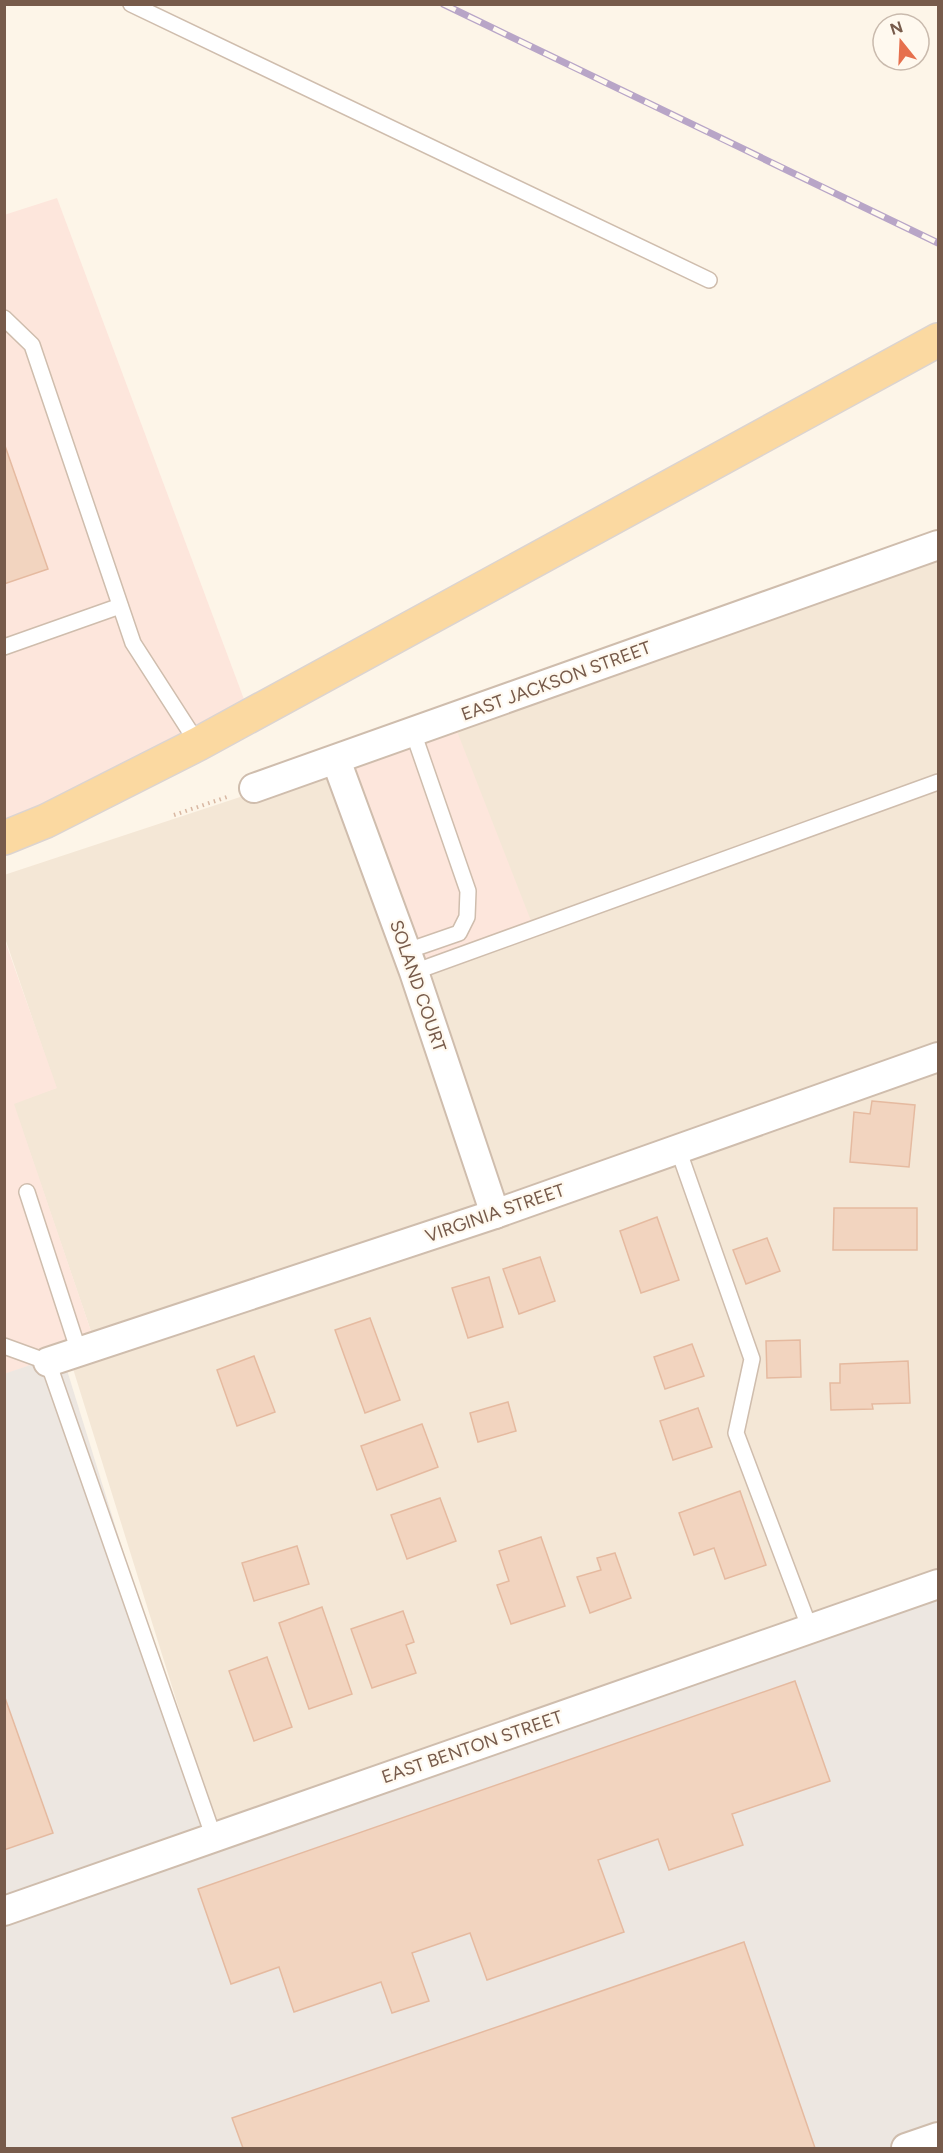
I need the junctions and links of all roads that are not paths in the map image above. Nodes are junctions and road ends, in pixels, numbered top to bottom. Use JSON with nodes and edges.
{"nodes":[{"id":1,"x":131,"y":4,"type":"edge"},
{"id":2,"x":709,"y":280,"type":"dead end"},
{"id":3,"x":4,"y":318,"type":"edge"},
{"id":4,"x":939,"y":340,"type":"edge"},
{"id":5,"x":939,"y":545,"type":"edge"},
{"id":6,"x":120,"y":606,"type":"junction"},
{"id":7,"x":4,"y":647,"type":"edge"},
{"id":8,"x":413,"y":732,"type":"junction"},
{"id":9,"x":198,"y":744,"type":"junction"},
{"id":10,"x":336,"y":760,"type":"junction"},
{"id":11,"x":939,"y":782,"type":"edge"},
{"id":12,"x":254,"y":788,"type":"road end"},
{"id":13,"x":4,"y":838,"type":"edge"},
{"id":14,"x":410,"y":962,"type":"junction"},
{"id":15,"x":939,"y":1057,"type":"edge"},
{"id":16,"x":678,"y":1149,"type":"junction"},
{"id":17,"x":27,"y":1192,"type":"dead end"},
{"id":18,"x":495,"y":1214,"type":"junction"},
{"id":19,"x":4,"y":1346,"type":"edge"},
{"id":20,"x":79,"y":1352,"type":"junction"},
{"id":21,"x":48,"y":1362,"type":"junction"},
{"id":22,"x":939,"y":1584,"type":"edge"},
{"id":23,"x":810,"y":1629,"type":"junction"},
{"id":24,"x":214,"y":1838,"type":"junction"},
{"id":25,"x":4,"y":1911,"type":"edge"},
{"id":26,"x":939,"y":2137,"type":"edge"},
{"id":27,"x":906,"y":2148,"type":"edge"}],
"edges":[{"from":1,"to":2,"type":"lane"},
{"from":3,"to":6,"type":"lane"},
{"from":4,"to":9,"type":"main road"},
{"from":5,"to":8,"type":"street","name":"EAST JACKSON STREET"},
{"from":6,"to":7,"type":"lane"},
{"from":6,"to":9,"type":"lane"},
{"from":8,"to":10,"type":"street","name":"EAST JACKSON STREET"},
{"from":8,"to":14,"type":"lane"},
{"from":9,"to":13,"type":"main road"},
{"from":10,"to":12,"type":"street","name":"EAST JACKSON STREET"},
{"from":10,"to":14,"type":"street","name":"SOLAND COURT"},
{"from":11,"to":14,"type":"lane"},
{"from":14,"to":18,"type":"street","name":"SOLAND COURT"},
{"from":15,"to":16,"type":"street","name":"VIRGINIA STREET"},
{"from":16,"to":18,"type":"street","name":"VIRGINIA STREET"},
{"from":16,"to":23,"type":"lane"},
{"from":17,"to":20,"type":"lane"},
{"from":18,"to":20,"type":"street","name":"VIRGINIA STREET"},
{"from":19,"to":21,"type":"lane"},
{"from":20,"to":21,"type":"street","name":"VIRGINIA STREET"},
{"from":21,"to":24,"type":"lane"},
{"from":22,"to":23,"type":"street","name":"EAST BENTON STREET"},
{"from":23,"to":24,"type":"street","name":"EAST BENTON STREET"},
{"from":24,"to":25,"type":"street","name":"EAST BENTON STREET"},
{"from":26,"to":27,"type":"street"}]}
